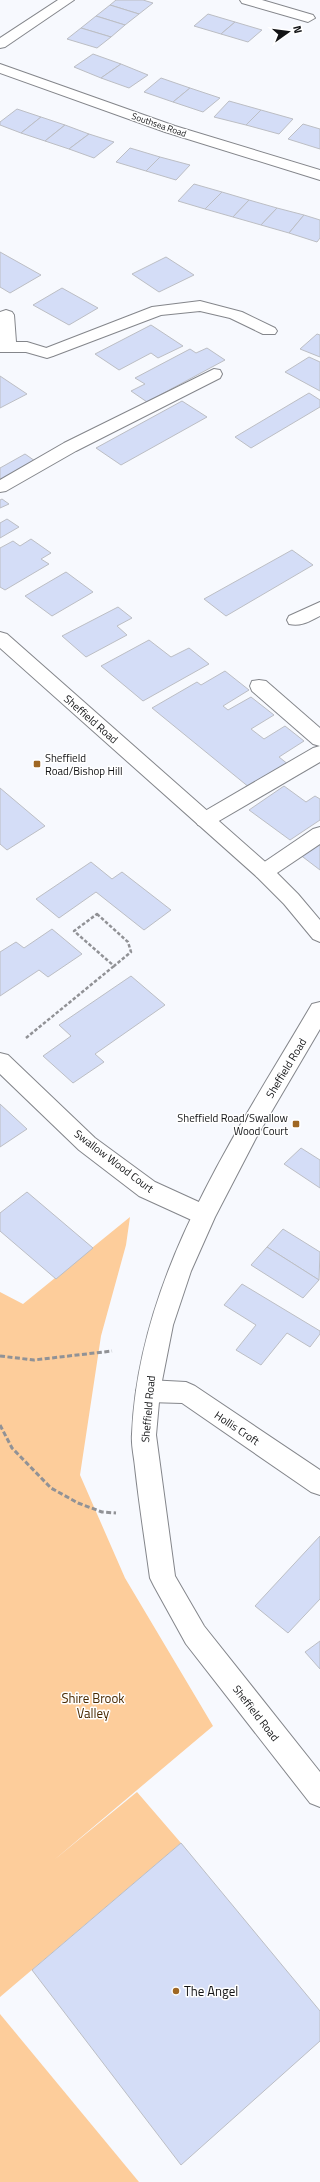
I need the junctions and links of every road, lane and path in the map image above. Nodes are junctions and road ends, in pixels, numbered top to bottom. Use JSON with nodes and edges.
{"nodes":[{"id":1,"x":67,"y":0,"type":"edge"},
{"id":2,"x":247,"y":0,"type":"edge"},
{"id":3,"x":308,"y":18,"type":"dead end"},
{"id":4,"x":0,"y":44,"type":"edge"},
{"id":5,"x":0,"y":68,"type":"edge"},
{"id":6,"x":320,"y":175,"type":"edge"},
{"id":7,"x":6,"y":315,"type":"dead end"},
{"id":8,"x":269,"y":331,"type":"dead end"},
{"id":9,"x":4,"y":346,"type":"edge"},
{"id":10,"x":214,"y":374,"type":"dead end"},
{"id":11,"x":0,"y":487,"type":"edge"},
{"id":12,"x":320,"y":608,"type":"edge"},
{"id":13,"x":296,"y":620,"type":"dead end"},
{"id":14,"x":0,"y":638,"type":"edge"},
{"id":15,"x":259,"y":686,"type":"dead end"},
{"id":16,"x":320,"y":739,"type":"edge"},
{"id":17,"x":320,"y":754,"type":"edge"},
{"id":18,"x":206,"y":820,"type":"junction"},
{"id":19,"x":320,"y":834,"type":"edge"},
{"id":20,"x":264,"y":872,"type":"junction"},
{"id":21,"x":320,"y":934,"type":"edge"},
{"id":22,"x":114,"y":966,"type":"junction"},
{"id":23,"x":320,"y":1010,"type":"edge"},
{"id":24,"x":24,"y":1040,"type":"dead end"},
{"id":25,"x":0,"y":1061,"type":"edge"},
{"id":26,"x":204,"y":1215,"type":"junction"},
{"id":27,"x":112,"y":1351,"type":"dead end"},
{"id":28,"x":0,"y":1356,"type":"edge"},
{"id":29,"x":148,"y":1392,"type":"junction"},
{"id":30,"x":0,"y":1425,"type":"edge"},
{"id":31,"x":320,"y":1484,"type":"edge"},
{"id":32,"x":153,"y":1507,"type":"junction"},
{"id":33,"x":320,"y":1794,"type":"edge"}],
"edges":[{"from":1,"to":4,"type":"main road"},
{"from":2,"to":3,"type":"main road"},
{"from":5,"to":6,"type":"main road","name":"Southsea Road"},
{"from":7,"to":9,"type":"main road"},
{"from":8,"to":9,"type":"main road"},
{"from":10,"to":11,"type":"main road"},
{"from":12,"to":13,"type":"main road"},
{"from":14,"to":18,"type":"main road","name":"Sheffield Road"},
{"from":15,"to":16,"type":"main road"},
{"from":17,"to":18,"type":"main road"},
{"from":18,"to":20,"type":"main road","name":"Sheffield Road"},
{"from":19,"to":20,"type":"main road"},
{"from":20,"to":21,"type":"main road","name":"Sheffield Road"},
{"from":22,"to":22,"type":"path"},
{"from":22,"to":24,"type":"path"},
{"from":23,"to":26,"type":"main road","name":"Sheffield Road"},
{"from":25,"to":26,"type":"main road","name":"Swallow Wood Court"},
{"from":26,"to":29,"type":"main road","name":"Sheffield Road"},
{"from":27,"to":28,"type":"path"},
{"from":29,"to":31,"type":"main road","name":"Hollis Croft"},
{"from":29,"to":32,"type":"main road","name":"Sheffield Road"},
{"from":30,"to":32,"type":"path"},
{"from":32,"to":33,"type":"main road","name":"Sheffield Road"}]}
